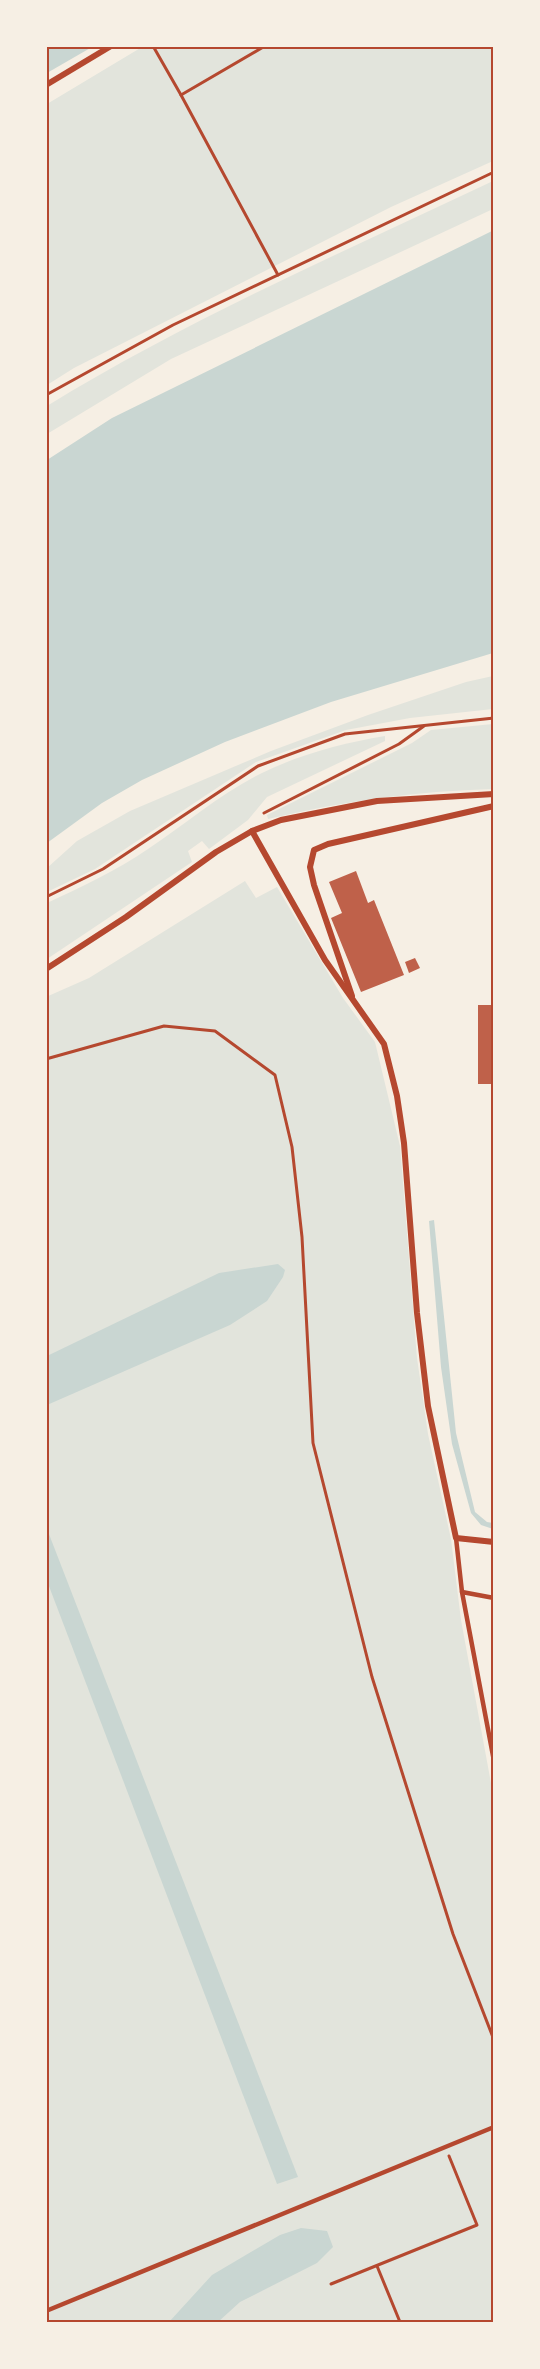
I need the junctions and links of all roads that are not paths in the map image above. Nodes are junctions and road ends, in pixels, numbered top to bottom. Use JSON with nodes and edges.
{"nodes":[{"id":1,"x":111,"y":46,"type":"edge"},
{"id":2,"x":46,"y":85,"type":"edge"},
{"id":3,"x":494,"y":794,"type":"edge"},
{"id":4,"x":494,"y":806,"type":"edge"},
{"id":5,"x":252,"y":831,"type":"junction"},
{"id":6,"x":46,"y":969,"type":"edge"},
{"id":7,"x":353,"y":1002,"type":"junction"},
{"id":8,"x":456,"y":1538,"type":"junction"},
{"id":9,"x":494,"y":1542,"type":"edge"},
{"id":10,"x":462,"y":1592,"type":"junction"},
{"id":11,"x":494,"y":1598,"type":"edge"},
{"id":12,"x":494,"y":1761,"type":"edge"},
{"id":13,"x":494,"y":2127,"type":"edge"},
{"id":14,"x":46,"y":2311,"type":"edge"}],
"edges":[{"from":1,"to":2,"type":"street"},
{"from":3,"to":5,"type":"street"},
{"from":4,"to":7,"type":"street"},
{"from":5,"to":6,"type":"street"},
{"from":5,"to":7,"type":"street"},
{"from":7,"to":8,"type":"street"},
{"from":8,"to":9,"type":"street"},
{"from":8,"to":10,"type":"lane"},
{"from":10,"to":11,"type":"lane"},
{"from":10,"to":12,"type":"lane"},
{"from":13,"to":14,"type":"lane"}]}
